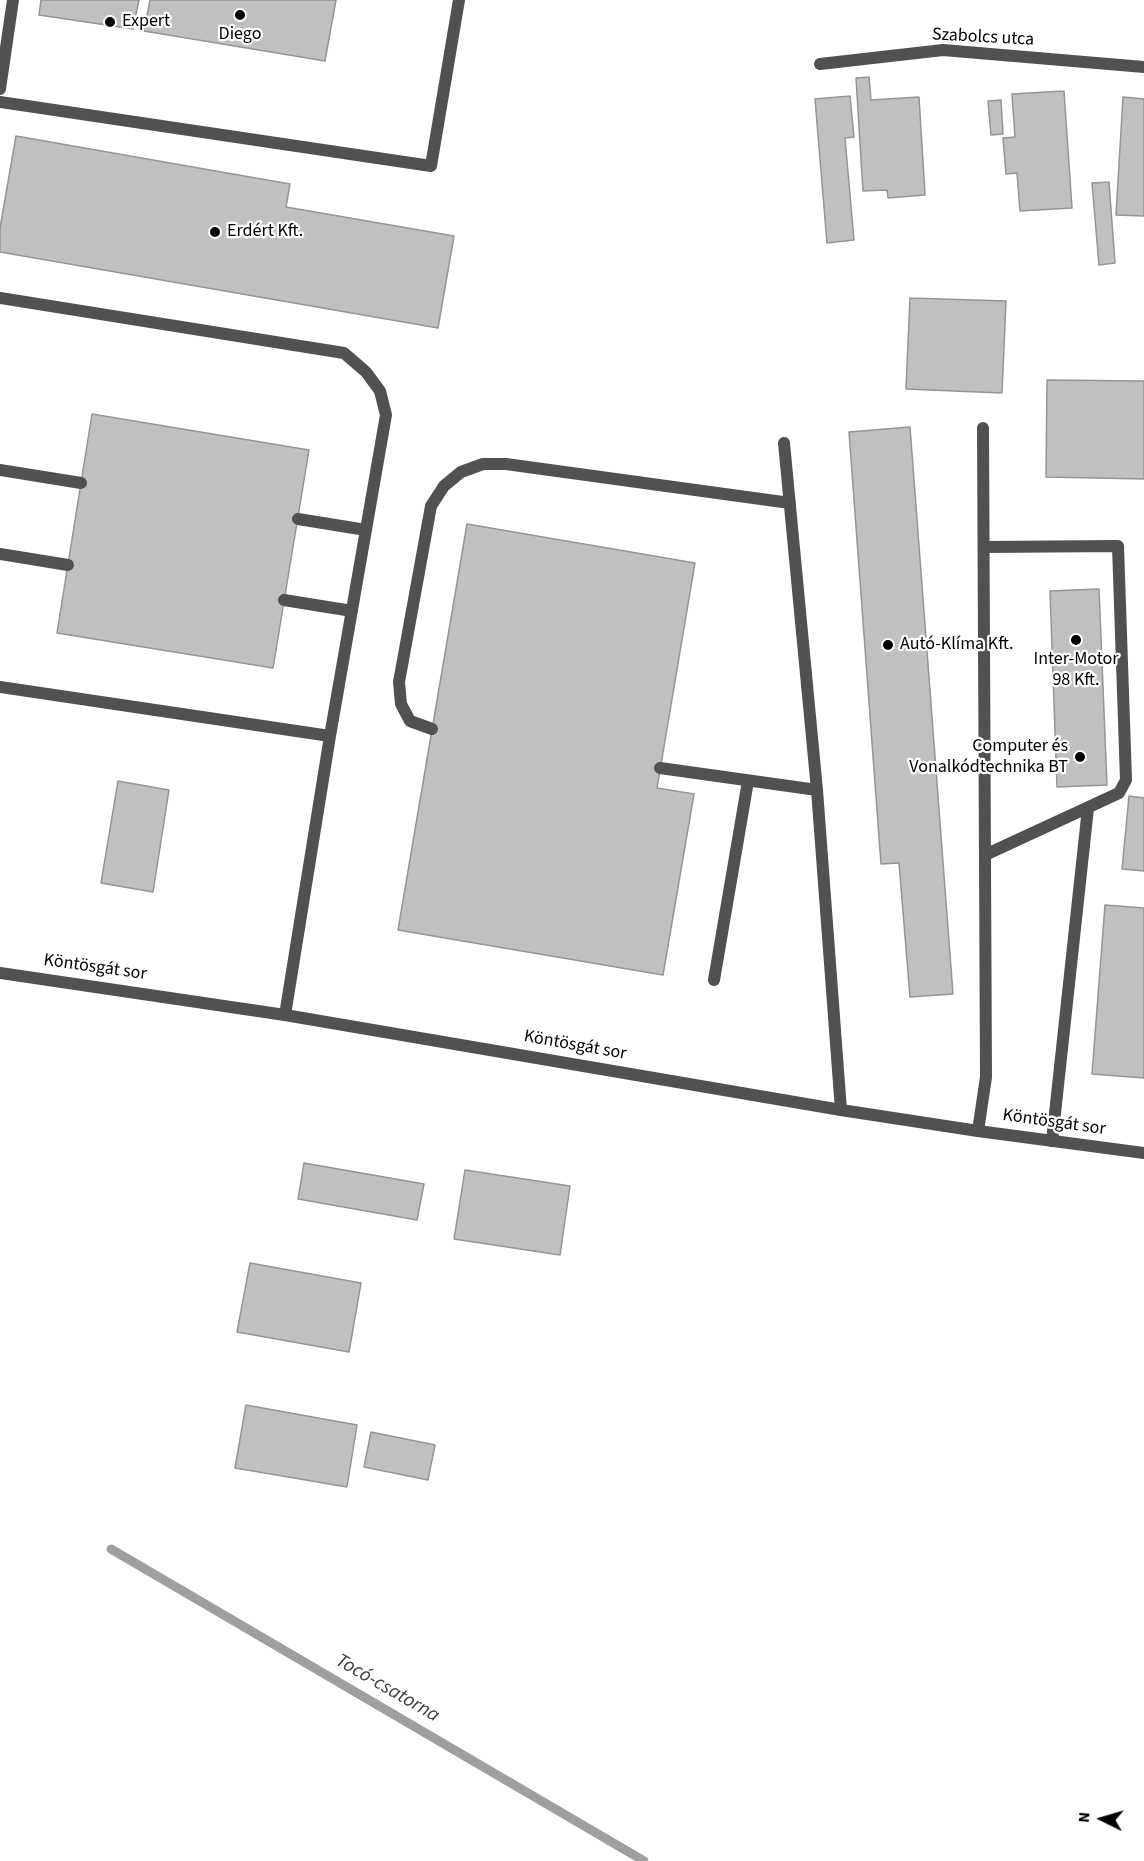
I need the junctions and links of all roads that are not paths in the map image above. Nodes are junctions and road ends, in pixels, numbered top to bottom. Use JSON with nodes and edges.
{"nodes":[{"id":1,"x":13,"y":0,"type":"edge"},
{"id":2,"x":459,"y":0,"type":"edge"},
{"id":3,"x":820,"y":64,"type":"dead end"},
{"id":4,"x":1144,"y":67,"type":"edge"},
{"id":5,"x":0,"y":89,"type":"edge"},
{"id":6,"x":0,"y":102,"type":"edge"},
{"id":7,"x":0,"y":298,"type":"edge"},
{"id":8,"x":983,"y":428,"type":"dead end"},
{"id":9,"x":784,"y":443,"type":"dead end"},
{"id":10,"x":0,"y":470,"type":"edge"},
{"id":11,"x":81,"y":483,"type":"dead end"},
{"id":12,"x":790,"y":503,"type":"junction"},
{"id":13,"x":298,"y":519,"type":"dead end"},
{"id":14,"x":366,"y":530,"type":"junction"},
{"id":15,"x":984,"y":547,"type":"junction"},
{"id":16,"x":0,"y":554,"type":"edge"},
{"id":17,"x":68,"y":565,"type":"dead end"},
{"id":18,"x":284,"y":600,"type":"dead end"},
{"id":19,"x":352,"y":611,"type":"junction"},
{"id":20,"x":0,"y":687,"type":"edge"},
{"id":21,"x":432,"y":729,"type":"dead end"},
{"id":22,"x":330,"y":736,"type":"junction"},
{"id":23,"x":660,"y":768,"type":"dead end"},
{"id":24,"x":748,"y":781,"type":"junction"},
{"id":25,"x":817,"y":790,"type":"junction"},
{"id":26,"x":1088,"y":808,"type":"junction"},
{"id":27,"x":985,"y":855,"type":"junction"},
{"id":28,"x":0,"y":973,"type":"edge"},
{"id":29,"x":714,"y":980,"type":"dead end"},
{"id":30,"x":285,"y":1015,"type":"junction"},
{"id":31,"x":841,"y":1110,"type":"junction"},
{"id":32,"x":978,"y":1131,"type":"junction"},
{"id":33,"x":1052,"y":1141,"type":"junction"},
{"id":34,"x":1144,"y":1153,"type":"edge"}],
"edges":[{"from":1,"to":5,"type":"street"},
{"from":2,"to":6,"type":"street"},
{"from":3,"to":4,"type":"street","name":"Szabolcs utca"},
{"from":7,"to":14,"type":"street"},
{"from":8,"to":15,"type":"street"},
{"from":9,"to":12,"type":"street"},
{"from":10,"to":11,"type":"street"},
{"from":12,"to":21,"type":"street"},
{"from":12,"to":25,"type":"street"},
{"from":13,"to":14,"type":"street"},
{"from":14,"to":19,"type":"street"},
{"from":15,"to":26,"type":"street"},
{"from":15,"to":27,"type":"street"},
{"from":16,"to":17,"type":"street"},
{"from":18,"to":19,"type":"street"},
{"from":19,"to":22,"type":"street"},
{"from":20,"to":22,"type":"street"},
{"from":22,"to":30,"type":"street"},
{"from":23,"to":24,"type":"street"},
{"from":24,"to":25,"type":"street"},
{"from":24,"to":29,"type":"street"},
{"from":25,"to":31,"type":"street"},
{"from":26,"to":27,"type":"street"},
{"from":26,"to":33,"type":"street"},
{"from":27,"to":32,"type":"street"},
{"from":28,"to":30,"type":"street","name":"Köntösgát sor"},
{"from":30,"to":31,"type":"street","name":"Köntösgát sor"},
{"from":31,"to":32,"type":"street","name":"Köntösgát sor"},
{"from":32,"to":33,"type":"street","name":"Köntösgát sor"},
{"from":33,"to":34,"type":"street","name":"Köntösgát sor"}]}
